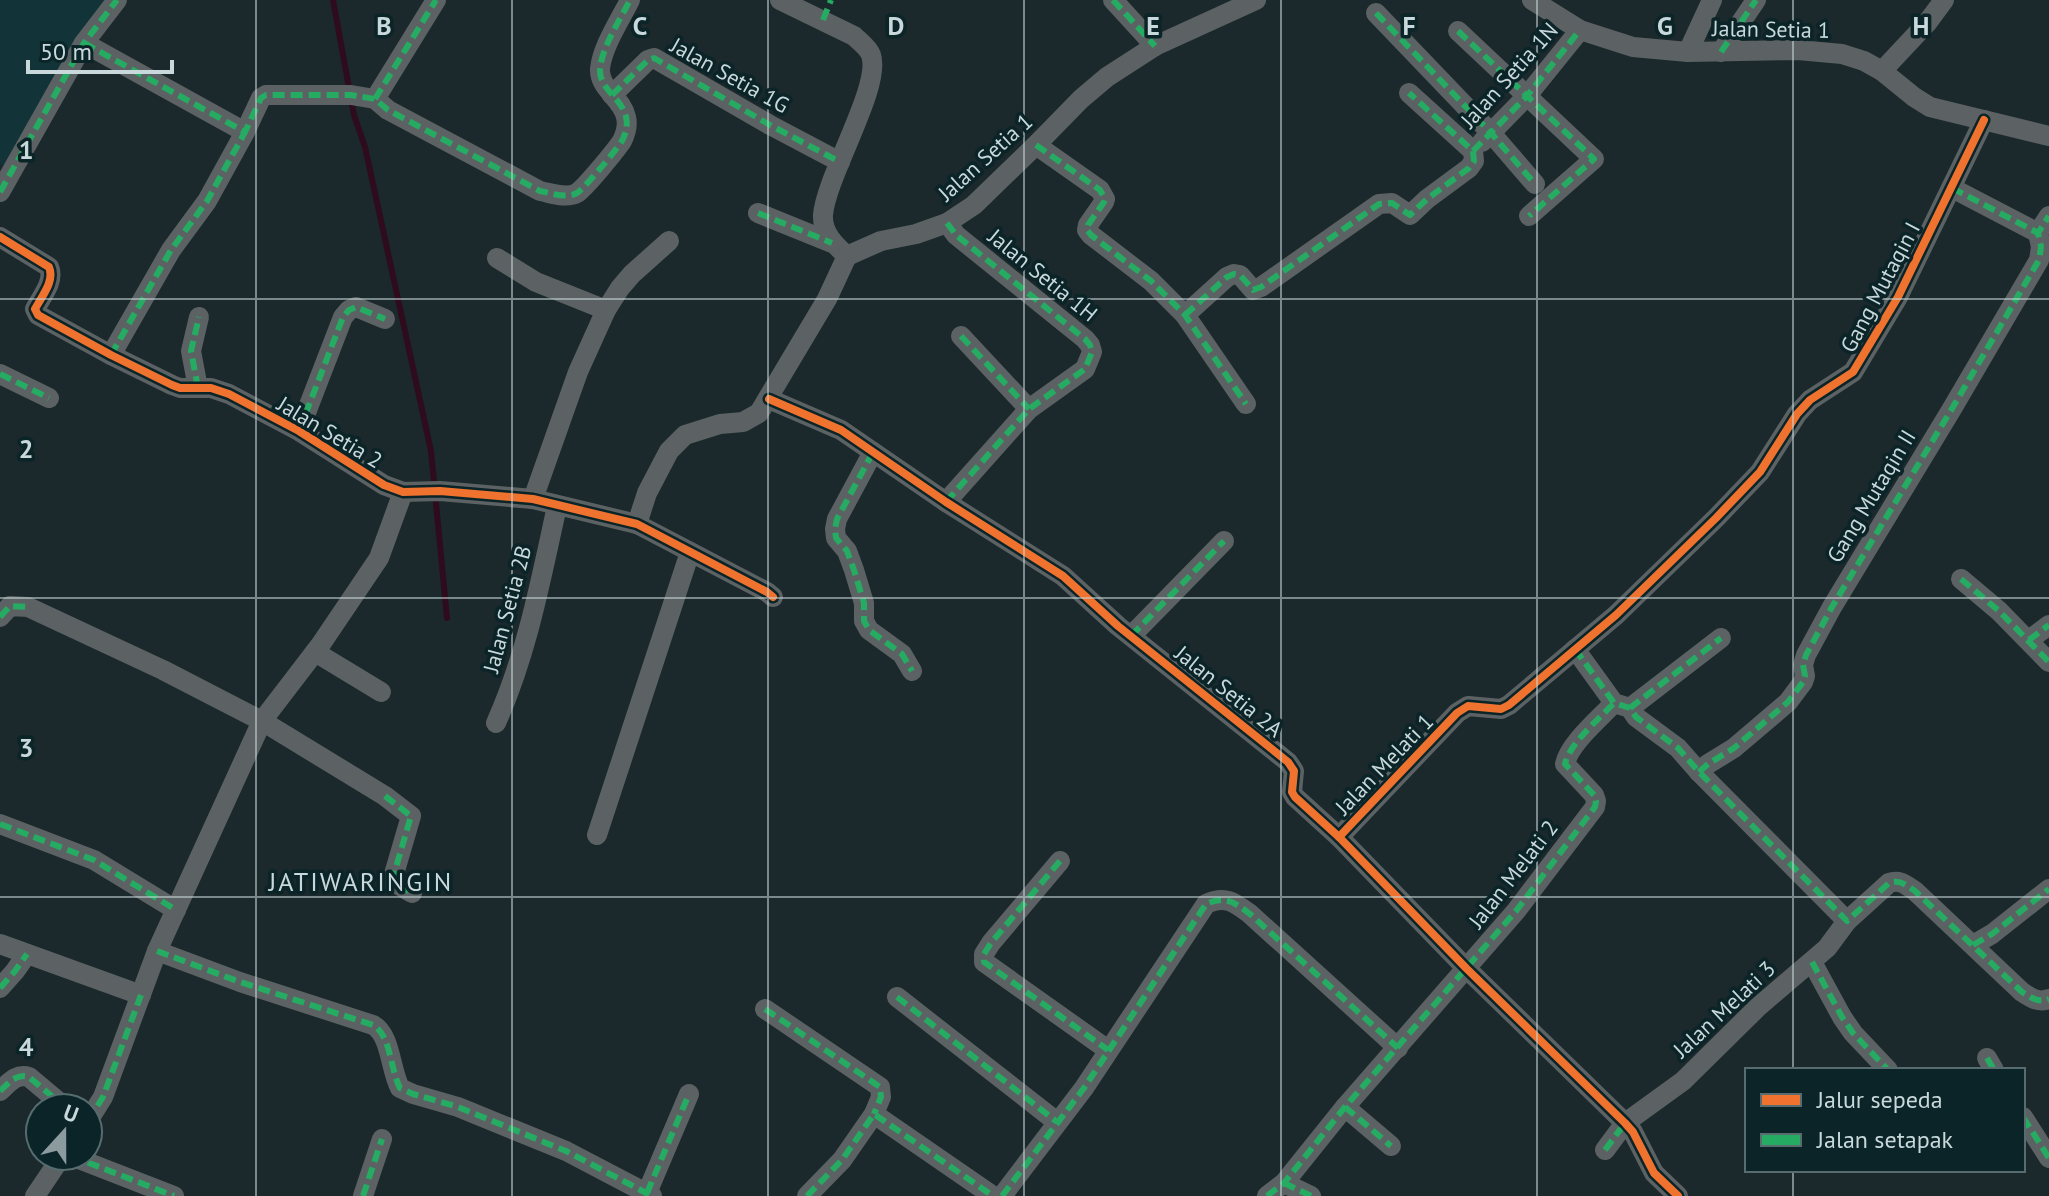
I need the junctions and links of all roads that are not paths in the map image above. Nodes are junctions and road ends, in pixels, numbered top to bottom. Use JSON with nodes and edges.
{"nodes":[{"id":1,"x":117,"y":0,"type":"edge"},
{"id":2,"x":436,"y":0,"type":"edge"},
{"id":3,"x":630,"y":0,"type":"edge"},
{"id":4,"x":780,"y":0,"type":"edge"},
{"id":5,"x":831,"y":0,"type":"edge"},
{"id":6,"x":1113,"y":0,"type":"edge"},
{"id":7,"x":1256,"y":0,"type":"edge"},
{"id":8,"x":1532,"y":0,"type":"edge"},
{"id":9,"x":1712,"y":0,"type":"edge"},
{"id":10,"x":1756,"y":0,"type":"edge"},
{"id":11,"x":1944,"y":0,"type":"edge"},
{"id":12,"x":1376,"y":13,"type":"dead end"},
{"id":13,"x":823,"y":20,"type":"junction"},
{"id":14,"x":1580,"y":30,"type":"junction"},
{"id":15,"x":1458,"y":31,"type":"dead end"},
{"id":16,"x":84,"y":43,"type":"junction"},
{"id":17,"x":1155,"y":46,"type":"junction"},
{"id":18,"x":1688,"y":52,"type":"junction"},
{"id":19,"x":1721,"y":52,"type":"junction"},
{"id":20,"x":1882,"y":71,"type":"junction"},
{"id":21,"x":1409,"y":93,"type":"dead end"},
{"id":22,"x":612,"y":95,"type":"junction"},
{"id":23,"x":1526,"y":97,"type":"junction"},
{"id":24,"x":375,"y":99,"type":"junction"},
{"id":25,"x":1984,"y":120,"type":"junction"},
{"id":26,"x":245,"y":132,"type":"junction"},
{"id":27,"x":1491,"y":133,"type":"junction"},
{"id":28,"x":2049,"y":136,"type":"edge"},
{"id":29,"x":1036,"y":145,"type":"junction"},
{"id":30,"x":1473,"y":151,"type":"junction"},
{"id":31,"x":840,"y":162,"type":"junction"},
{"id":32,"x":1535,"y":184,"type":"dead end"},
{"id":33,"x":1952,"y":188,"type":"junction"},
{"id":34,"x":0,"y":192,"type":"edge"},
{"id":35,"x":758,"y":213,"type":"dead end"},
{"id":36,"x":1529,"y":216,"type":"dead end"},
{"id":37,"x":947,"y":223,"type":"junction"},
{"id":38,"x":2044,"y":225,"type":"edge"},
{"id":39,"x":0,"y":237,"type":"edge"},
{"id":40,"x":669,"y":241,"type":"dead end"},
{"id":41,"x":840,"y":250,"type":"junction"},
{"id":42,"x":497,"y":258,"type":"dead end"},
{"id":43,"x":606,"y":310,"type":"junction"},
{"id":44,"x":1185,"y":315,"type":"junction"},
{"id":45,"x":199,"y":317,"type":"dead end"},
{"id":46,"x":385,"y":319,"type":"dead end"},
{"id":47,"x":961,"y":336,"type":"dead end"},
{"id":48,"x":111,"y":355,"type":"junction"},
{"id":49,"x":2,"y":378,"type":"edge"},
{"id":50,"x":198,"y":388,"type":"junction"},
{"id":51,"x":49,"y":398,"type":"dead end"},
{"id":52,"x":769,"y":399,"type":"junction"},
{"id":53,"x":1246,"y":404,"type":"dead end"},
{"id":54,"x":1029,"y":409,"type":"junction"},
{"id":55,"x":299,"y":431,"type":"junction"},
{"id":56,"x":873,"y":452,"type":"junction"},
{"id":57,"x":403,"y":492,"type":"junction"},
{"id":58,"x":533,"y":499,"type":"junction"},
{"id":59,"x":946,"y":502,"type":"junction"},
{"id":60,"x":557,"y":506,"type":"junction"},
{"id":61,"x":637,"y":524,"type":"junction"},
{"id":62,"x":1224,"y":541,"type":"dead end"},
{"id":63,"x":690,"y":552,"type":"junction"},
{"id":64,"x":1961,"y":579,"type":"dead end"},
{"id":65,"x":773,"y":597,"type":"dead end"},
{"id":66,"x":0,"y":617,"type":"edge"},
{"id":67,"x":2049,"y":625,"type":"edge"},
{"id":68,"x":1131,"y":636,"type":"junction"},
{"id":69,"x":1721,"y":638,"type":"dead end"},
{"id":70,"x":2029,"y":640,"type":"junction"},
{"id":71,"x":1575,"y":649,"type":"junction"},
{"id":72,"x":315,"y":652,"type":"junction"},
{"id":73,"x":2049,"y":662,"type":"edge"},
{"id":74,"x":912,"y":671,"type":"dead end"},
{"id":75,"x":381,"y":692,"type":"dead end"},
{"id":76,"x":1622,"y":706,"type":"junction"},
{"id":77,"x":262,"y":721,"type":"junction"},
{"id":78,"x":496,"y":723,"type":"dead end"},
{"id":79,"x":1699,"y":772,"type":"junction"},
{"id":80,"x":0,"y":824,"type":"edge"},
{"id":81,"x":597,"y":835,"type":"dead end"},
{"id":82,"x":1339,"y":837,"type":"junction"},
{"id":83,"x":1060,"y":861,"type":"dead end"},
{"id":84,"x":2049,"y":889,"type":"edge"},
{"id":85,"x":412,"y":893,"type":"dead end"},
{"id":86,"x":176,"y":910,"type":"junction"},
{"id":87,"x":1847,"y":921,"type":"junction"},
{"id":88,"x":0,"y":944,"type":"edge"},
{"id":89,"x":1973,"y":945,"type":"junction"},
{"id":90,"x":157,"y":951,"type":"junction"},
{"id":91,"x":27,"y":954,"type":"junction"},
{"id":92,"x":1812,"y":962,"type":"junction"},
{"id":93,"x":1467,"y":969,"type":"junction"},
{"id":94,"x":0,"y":988,"type":"edge"},
{"id":95,"x":141,"y":995,"type":"junction"},
{"id":96,"x":897,"y":997,"type":"dead end"},
{"id":97,"x":2045,"y":1000,"type":"edge"},
{"id":98,"x":765,"y":1009,"type":"dead end"},
{"id":99,"x":1398,"y":1048,"type":"junction"},
{"id":100,"x":1108,"y":1050,"type":"junction"},
{"id":101,"x":1886,"y":1068,"type":"edge"},
{"id":102,"x":0,"y":1091,"type":"edge"},
{"id":103,"x":47,"y":1092,"type":"edge"},
{"id":104,"x":104,"y":1094,"type":"edge"},
{"id":105,"x":689,"y":1094,"type":"dead end"},
{"id":106,"x":1345,"y":1107,"type":"junction"},
{"id":107,"x":874,"y":1114,"type":"junction"},
{"id":108,"x":2025,"y":1120,"type":"edge"},
{"id":109,"x":1057,"y":1122,"type":"junction"},
{"id":110,"x":1625,"y":1123,"type":"junction"},
{"id":111,"x":382,"y":1139,"type":"dead end"},
{"id":112,"x":1391,"y":1146,"type":"dead end"},
{"id":113,"x":1605,"y":1150,"type":"dead end"},
{"id":114,"x":2049,"y":1158,"type":"edge"},
{"id":115,"x":104,"y":1169,"type":"edge"},
{"id":116,"x":51,"y":1172,"type":"edge"},
{"id":117,"x":1654,"y":1173,"type":"junction"},
{"id":118,"x":1284,"y":1183,"type":"junction"},
{"id":119,"x":650,"y":1194,"type":"edge"},
{"id":120,"x":35,"y":1196,"type":"edge"},
{"id":121,"x":174,"y":1196,"type":"edge"},
{"id":122,"x":363,"y":1196,"type":"edge"},
{"id":123,"x":807,"y":1196,"type":"edge"},
{"id":124,"x":993,"y":1196,"type":"edge"},
{"id":125,"x":1002,"y":1196,"type":"edge"},
{"id":126,"x":1267,"y":1196,"type":"edge"},
{"id":127,"x":1311,"y":1196,"type":"edge"},
{"id":128,"x":1649,"y":1196,"type":"edge"},
{"id":129,"x":1678,"y":1196,"type":"edge"}],
"edges":[{"from":1,"to":16,"type":"street"},
{"from":2,"to":24,"type":"street"},
{"from":3,"to":22,"type":"street"},
{"from":4,"to":13,"type":"street"},
{"from":5,"to":13,"type":"street"},
{"from":6,"to":17,"type":"street"},
{"from":7,"to":17,"type":"street","name":"Jalan Setia 1"},
{"from":8,"to":14,"type":"street","name":"Jalan Setia 1"},
{"from":9,"to":18,"type":"street"},
{"from":10,"to":19,"type":"street"},
{"from":11,"to":20,"type":"street"},
{"from":12,"to":27,"type":"street"},
{"from":13,"to":31,"type":"street"},
{"from":14,"to":18,"type":"street","name":"Jalan Setia 1"},
{"from":14,"to":23,"type":"street","name":"Jalan Setia 1N"},
{"from":15,"to":23,"type":"street"},
{"from":16,"to":26,"type":"street"},
{"from":16,"to":34,"type":"street"},
{"from":17,"to":29,"type":"street","name":"Jalan Setia 1"},
{"from":18,"to":19,"type":"street","name":"Jalan Setia 1"},
{"from":19,"to":20,"type":"street","name":"Jalan Setia 1"},
{"from":20,"to":25,"type":"street","name":"Jalan Setia 1"},
{"from":21,"to":30,"type":"street"},
{"from":22,"to":24,"type":"street"},
{"from":22,"to":31,"type":"street","name":"Jalan Setia 1G"},
{"from":23,"to":27,"type":"street","name":"Jalan Setia 1N"},
{"from":23,"to":36,"type":"street"},
{"from":24,"to":26,"type":"street"},
{"from":25,"to":28,"type":"street","name":"Jalan Setia 1"},
{"from":25,"to":33,"type":"street","name":"Gang Mutaqin I"},
{"from":26,"to":48,"type":"street"},
{"from":27,"to":30,"type":"street","name":"Jalan Setia 1N"},
{"from":27,"to":32,"type":"street"},
{"from":29,"to":37,"type":"street","name":"Jalan Setia 1"},
{"from":29,"to":44,"type":"street"},
{"from":30,"to":44,"type":"street","name":"Jalan Setia 1N"},
{"from":31,"to":41,"type":"street"},
{"from":33,"to":38,"type":"street"},
{"from":33,"to":71,"type":"street","name":"Gang Mutaqin I"},
{"from":35,"to":41,"type":"street"},
{"from":37,"to":41,"type":"street","name":"Jalan Setia 1"},
{"from":37,"to":54,"type":"street","name":"Jalan Setia 1H"},
{"from":38,"to":79,"type":"street","name":"Gang Mutaqin II"},
{"from":39,"to":48,"type":"street","name":"Jalan Setia 2"},
{"from":40,"to":43,"type":"street"},
{"from":41,"to":52,"type":"street"},
{"from":42,"to":43,"type":"street"},
{"from":43,"to":58,"type":"street"},
{"from":44,"to":53,"type":"street"},
{"from":45,"to":50,"type":"street"},
{"from":46,"to":55,"type":"street"},
{"from":47,"to":54,"type":"street"},
{"from":48,"to":50,"type":"street","name":"Jalan Setia 2"},
{"from":49,"to":51,"type":"street"},
{"from":50,"to":55,"type":"street","name":"Jalan Setia 2"},
{"from":52,"to":56,"type":"street","name":"Jalan Setia 2A"},
{"from":52,"to":61,"type":"street"},
{"from":54,"to":59,"type":"street","name":"Jalan Setia 1H"},
{"from":55,"to":57,"type":"street","name":"Jalan Setia 2"},
{"from":56,"to":59,"type":"street","name":"Jalan Setia 2A"},
{"from":56,"to":74,"type":"street"},
{"from":57,"to":58,"type":"street","name":"Jalan Setia 2"},
{"from":57,"to":72,"type":"street"},
{"from":58,"to":60,"type":"street","name":"Jalan Setia 2"},
{"from":59,"to":68,"type":"street","name":"Jalan Setia 2A"},
{"from":60,"to":61,"type":"street","name":"Jalan Setia 2"},
{"from":60,"to":78,"type":"street","name":"Jalan Setia 2B"},
{"from":61,"to":63,"type":"street","name":"Jalan Setia 2"},
{"from":62,"to":68,"type":"street"},
{"from":63,"to":65,"type":"street","name":"Jalan Setia 2"},
{"from":63,"to":81,"type":"street"},
{"from":64,"to":70,"type":"street"},
{"from":66,"to":77,"type":"street"},
{"from":67,"to":70,"type":"street"},
{"from":68,"to":82,"type":"street","name":"Jalan Setia 2A"},
{"from":69,"to":76,"type":"street"},
{"from":70,"to":73,"type":"street"},
{"from":71,"to":76,"type":"street"},
{"from":71,"to":82,"type":"street","name":"Jalan Melati 1"},
{"from":72,"to":75,"type":"street"},
{"from":72,"to":77,"type":"street"},
{"from":76,"to":79,"type":"street"},
{"from":76,"to":93,"type":"street","name":"Jalan Melati 2"},
{"from":77,"to":85,"type":"street"},
{"from":77,"to":86,"type":"street"},
{"from":79,"to":87,"type":"street"},
{"from":80,"to":86,"type":"street"},
{"from":82,"to":93,"type":"street","name":"Jalan Setia 2A"},
{"from":83,"to":100,"type":"street"},
{"from":84,"to":89,"type":"street"},
{"from":86,"to":90,"type":"street"},
{"from":87,"to":89,"type":"street","name":"Jalan Melati 3"},
{"from":87,"to":92,"type":"street","name":"Jalan Melati 3"},
{"from":88,"to":91,"type":"street"},
{"from":89,"to":97,"type":"street"},
{"from":90,"to":95,"type":"street"},
{"from":90,"to":119,"type":"street"},
{"from":91,"to":94,"type":"street"},
{"from":91,"to":95,"type":"street"},
{"from":92,"to":101,"type":"street"},
{"from":92,"to":110,"type":"street","name":"Jalan Melati 3"},
{"from":93,"to":99,"type":"street","name":"Jalan Melati 2"},
{"from":93,"to":110,"type":"street","name":"Jalan Setia 2A"},
{"from":95,"to":104,"type":"street"},
{"from":96,"to":109,"type":"street"},
{"from":98,"to":107,"type":"street"},
{"from":99,"to":100,"type":"street"},
{"from":99,"to":106,"type":"street","name":"Jalan Melati 2"},
{"from":100,"to":109,"type":"street"},
{"from":102,"to":103,"type":"street"},
{"from":105,"to":119,"type":"street"},
{"from":106,"to":112,"type":"street"},
{"from":106,"to":118,"type":"street","name":"Jalan Melati 2"},
{"from":107,"to":123,"type":"street"},
{"from":107,"to":124,"type":"street"},
{"from":108,"to":114,"type":"street"},
{"from":109,"to":125,"type":"street"},
{"from":110,"to":113,"type":"street","name":"Jalan Melati 3"},
{"from":110,"to":117,"type":"street","name":"Jalan Setia 2A"},
{"from":111,"to":122,"type":"street"},
{"from":115,"to":121,"type":"street"},
{"from":116,"to":120,"type":"street"},
{"from":117,"to":128,"type":"street"},
{"from":117,"to":129,"type":"street","name":"Jalan Setia 2A"},
{"from":118,"to":126,"type":"street","name":"Jalan Melati 2"},
{"from":118,"to":127,"type":"street"}]}
